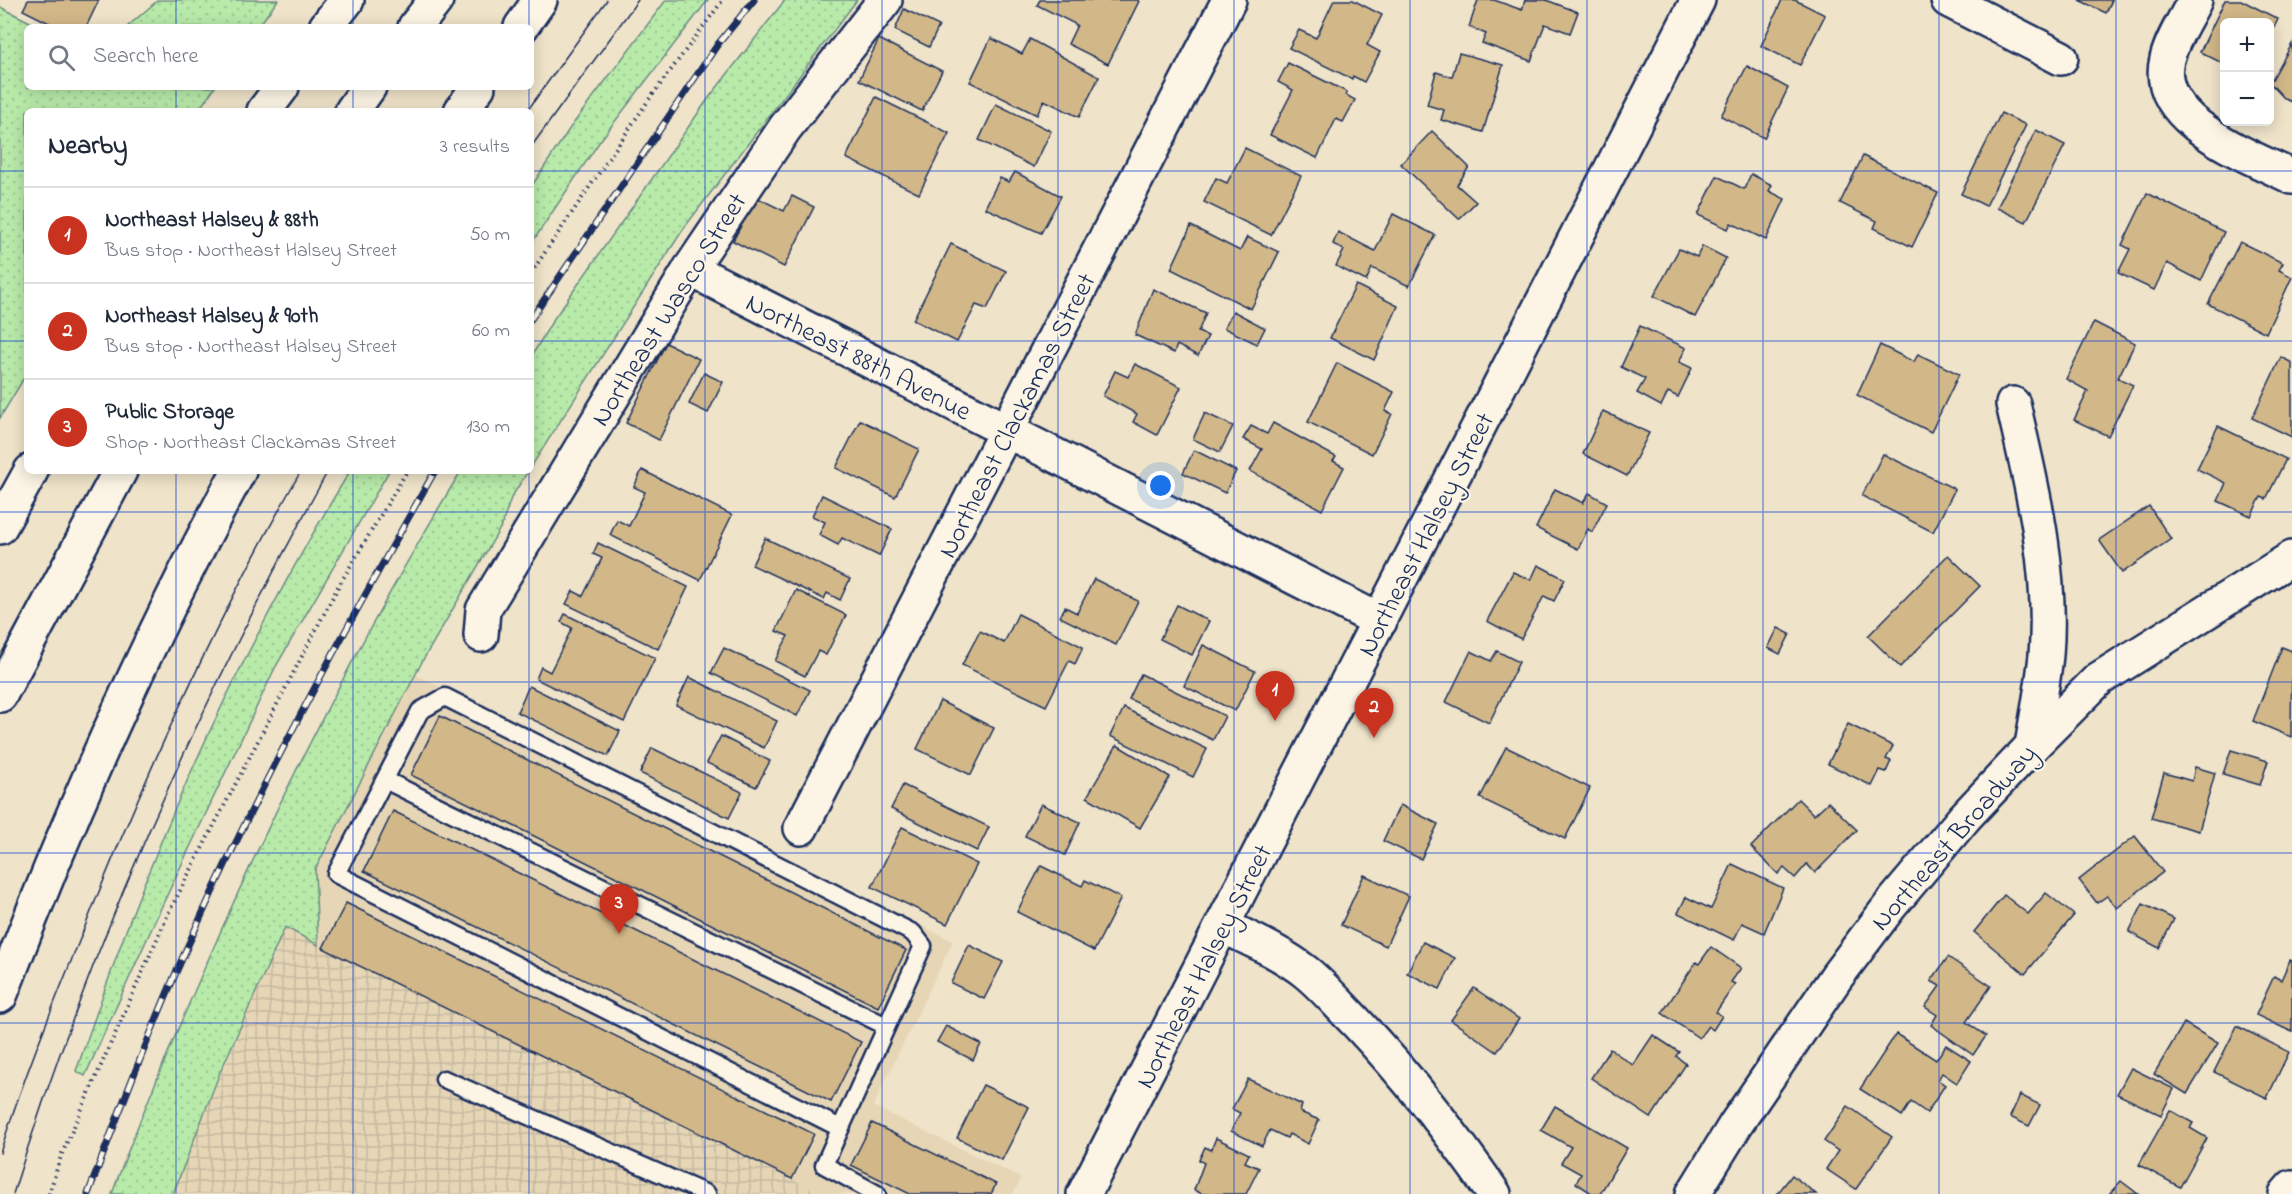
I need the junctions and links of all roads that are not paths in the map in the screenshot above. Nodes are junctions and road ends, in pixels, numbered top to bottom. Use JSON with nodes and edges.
{"nodes":[{"id":1,"x":347,"y":0,"type":"edge"},
{"id":2,"x":436,"y":0,"type":"edge"},
{"id":3,"x":540,"y":0,"type":"edge"},
{"id":4,"x":885,"y":0,"type":"edge"},
{"id":5,"x":1229,"y":0,"type":"edge"},
{"id":6,"x":1698,"y":0,"type":"edge"},
{"id":7,"x":1948,"y":0,"type":"edge"},
{"id":8,"x":2195,"y":0,"type":"edge"},
{"id":9,"x":328,"y":24,"type":"edge"},
{"id":10,"x":417,"y":24,"type":"edge"},
{"id":11,"x":523,"y":24,"type":"edge"},
{"id":12,"x":2061,"y":58,"type":"dead end"},
{"id":13,"x":280,"y":90,"type":"edge"},
{"id":14,"x":367,"y":90,"type":"edge"},
{"id":15,"x":476,"y":90,"type":"edge"},
{"id":16,"x":266,"y":108,"type":"edge"},
{"id":17,"x":354,"y":108,"type":"edge"},
{"id":18,"x":463,"y":108,"type":"edge"},
{"id":19,"x":2292,"y":177,"type":"edge"},
{"id":20,"x":690,"y":270,"type":"junction"},
{"id":21,"x":2013,"y":404,"type":"dead end"},
{"id":22,"x":1008,"y":433,"type":"junction"},
{"id":23,"x":29,"y":474,"type":"edge"},
{"id":24,"x":118,"y":474,"type":"edge"},
{"id":25,"x":237,"y":474,"type":"edge"},
{"id":26,"x":0,"y":528,"type":"edge"},
{"id":27,"x":2292,"y":558,"type":"edge"},
{"id":28,"x":1380,"y":621,"type":"junction"},
{"id":29,"x":481,"y":635,"type":"dead end"},
{"id":30,"x":0,"y":695,"type":"edge"},
{"id":31,"x":2032,"y":746,"type":"junction"},
{"id":32,"x":385,"y":780,"type":"junction"},
{"id":33,"x":801,"y":828,"type":"dead end"},
{"id":34,"x":1223,"y":926,"type":"junction"},
{"id":35,"x":0,"y":996,"type":"edge"},
{"id":36,"x":886,"y":1026,"type":"junction"},
{"id":37,"x":444,"y":1079,"type":"dead end"},
{"id":38,"x":840,"y":1128,"type":"junction"},
{"id":39,"x":2292,"y":1187,"type":"edge"},
{"id":40,"x":707,"y":1194,"type":"edge"},
{"id":41,"x":877,"y":1194,"type":"edge"},
{"id":42,"x":1084,"y":1194,"type":"edge"},
{"id":43,"x":1494,"y":1194,"type":"edge"},
{"id":44,"x":1693,"y":1194,"type":"edge"},
{"id":45,"x":2286,"y":1194,"type":"edge"}],
"edges":[{"from":1,"to":9,"type":"main road"},
{"from":2,"to":10,"type":"main road"},
{"from":3,"to":11,"type":"main road"},
{"from":4,"to":20,"type":"main road","name":"Northeast Wasco Street"},
{"from":5,"to":22,"type":"main road","name":"Northeast Clackamas Street"},
{"from":6,"to":28,"type":"main road","name":"Northeast Halsey Street"},
{"from":7,"to":12,"type":"main road"},
{"from":8,"to":19,"type":"main road"},
{"from":13,"to":16,"type":"main road"},
{"from":14,"to":17,"type":"main road"},
{"from":15,"to":18,"type":"main road"},
{"from":20,"to":22,"type":"main road","name":"Northeast 88th Avenue"},
{"from":20,"to":29,"type":"main road","name":"Northeast Wasco Street"},
{"from":21,"to":31,"type":"main road"},
{"from":22,"to":28,"type":"main road","name":"Northeast 88th Avenue"},
{"from":22,"to":33,"type":"main road","name":"Northeast Clackamas Street"},
{"from":23,"to":26,"type":"main road"},
{"from":24,"to":30,"type":"main road"},
{"from":25,"to":35,"type":"main road"},
{"from":27,"to":31,"type":"main road","name":"Northeast Broadway"},
{"from":28,"to":34,"type":"main road","name":"Northeast Halsey Street"},
{"from":31,"to":44,"type":"main road","name":"Northeast Broadway"},
{"from":32,"to":36,"type":"lane"},
{"from":32,"to":36,"type":"lane"},
{"from":32,"to":38,"type":"lane"},
{"from":34,"to":42,"type":"main road","name":"Northeast Halsey Street"},
{"from":34,"to":43,"type":"main road"},
{"from":36,"to":38,"type":"lane"},
{"from":37,"to":40,"type":"lane"},
{"from":38,"to":41,"type":"lane"},
{"from":39,"to":45,"type":"main road"}]}
